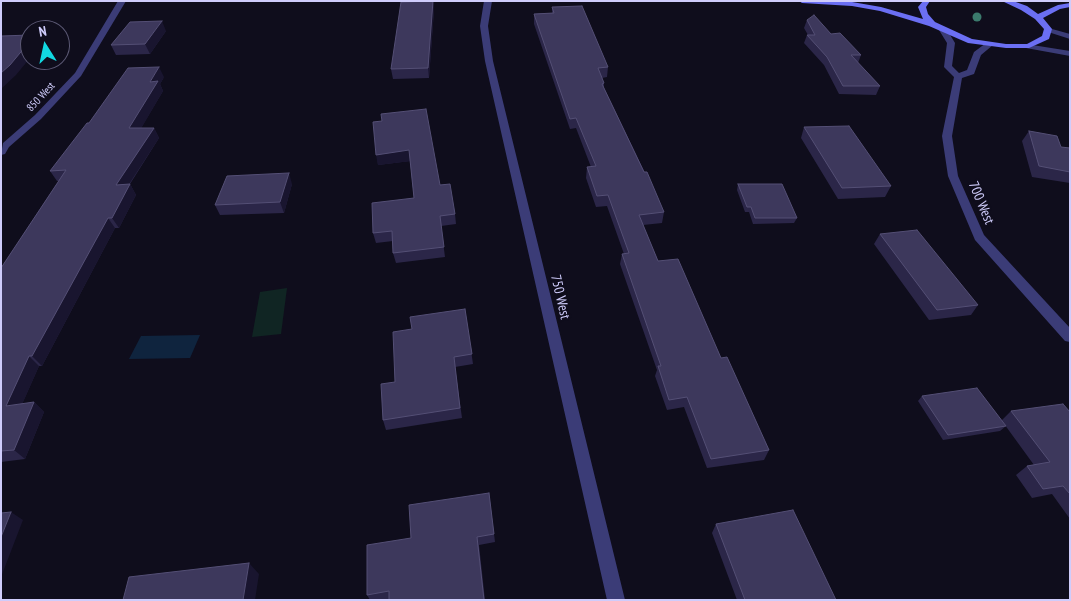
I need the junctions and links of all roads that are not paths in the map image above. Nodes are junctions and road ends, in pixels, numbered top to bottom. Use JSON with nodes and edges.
{"nodes":[{"id":1,"x":122,"y":1,"type":"edge"},
{"id":2,"x":488,"y":1,"type":"edge"},
{"id":3,"x":802,"y":1,"type":"edge"},
{"id":4,"x":927,"y":1,"type":"edge"},
{"id":5,"x":1006,"y":1,"type":"edge"},
{"id":6,"x":1070,"y":5,"type":"edge"},
{"id":7,"x":1038,"y":16,"type":"junction"},
{"id":8,"x":932,"y":24,"type":"junction"},
{"id":9,"x":1048,"y":29,"type":"junction"},
{"id":10,"x":942,"y":30,"type":"junction"},
{"id":11,"x":1070,"y":38,"type":"edge"},
{"id":12,"x":989,"y":44,"type":"junction"},
{"id":13,"x":1028,"y":46,"type":"junction"},
{"id":14,"x":1070,"y":54,"type":"edge"},
{"id":15,"x":958,"y":76,"type":"junction"},
{"id":16,"x":1,"y":152,"type":"edge"},
{"id":17,"x":1070,"y":337,"type":"edge"},
{"id":18,"x":616,"y":600,"type":"edge"}],
"edges":[{"from":1,"to":16,"type":"street","name":"850 West"},
{"from":2,"to":18,"type":"street","name":"750 West"},
{"from":3,"to":8,"type":"main road"},
{"from":4,"to":8,"type":"main road"},
{"from":5,"to":7,"type":"main road"},
{"from":6,"to":7,"type":"main road"},
{"from":7,"to":9,"type":"main road"},
{"from":8,"to":10,"type":"main road"},
{"from":9,"to":11,"type":"street"},
{"from":9,"to":13,"type":"main road"},
{"from":10,"to":12,"type":"main road"},
{"from":10,"to":15,"type":"street"},
{"from":12,"to":13,"type":"main road"},
{"from":12,"to":15,"type":"street"},
{"from":13,"to":14,"type":"street"},
{"from":15,"to":17,"type":"street","name":"700 West"}]}
